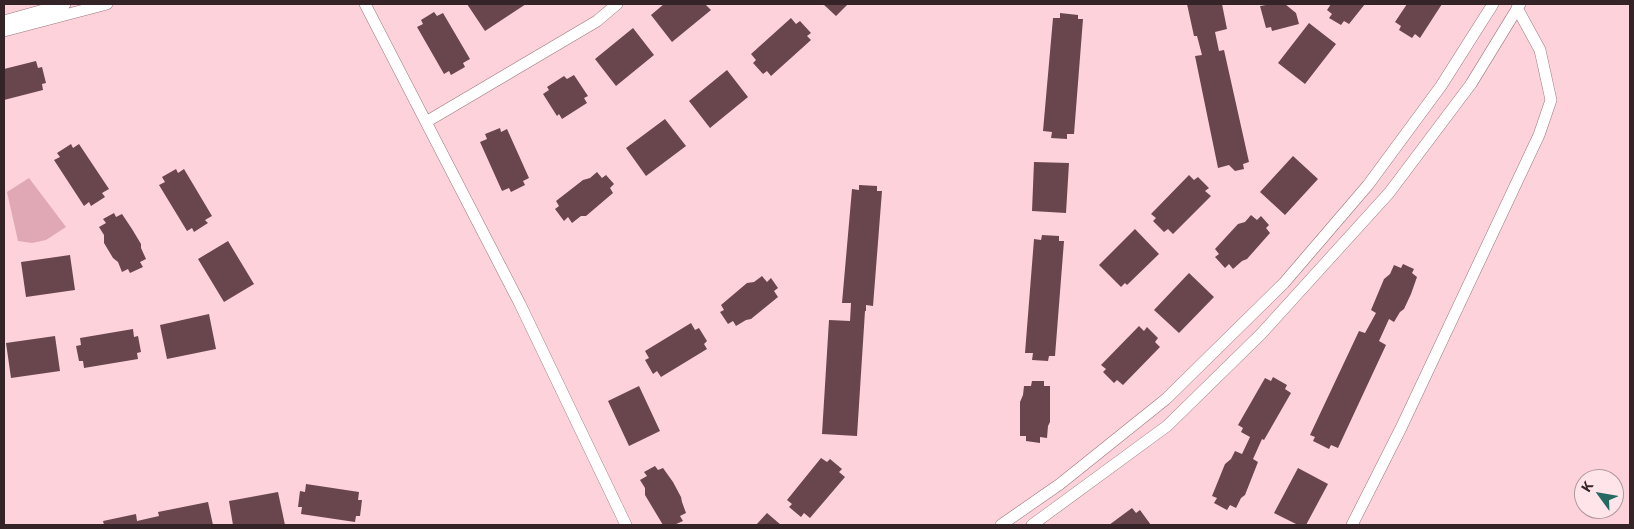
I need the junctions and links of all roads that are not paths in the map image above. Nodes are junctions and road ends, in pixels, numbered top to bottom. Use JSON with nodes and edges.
{"nodes":[{"id":1,"x":65,"y":4,"type":"edge"},
{"id":2,"x":107,"y":4,"type":"edge"},
{"id":3,"x":365,"y":4,"type":"edge"},
{"id":4,"x":617,"y":4,"type":"edge"},
{"id":5,"x":1493,"y":4,"type":"edge"},
{"id":6,"x":1519,"y":6,"type":"edge"},
{"id":7,"x":4,"y":21,"type":"edge"},
{"id":8,"x":4,"y":31,"type":"edge"},
{"id":9,"x":426,"y":122,"type":"junction"},
{"id":10,"x":626,"y":525,"type":"edge"},
{"id":11,"x":1001,"y":525,"type":"edge"},
{"id":12,"x":1032,"y":525,"type":"edge"},
{"id":13,"x":1352,"y":525,"type":"edge"}],
"edges":[{"from":1,"to":7,"type":"street"},
{"from":2,"to":8,"type":"street"},
{"from":3,"to":9,"type":"street"},
{"from":4,"to":9,"type":"street"},
{"from":5,"to":11,"type":"street"},
{"from":6,"to":12,"type":"street"},
{"from":6,"to":13,"type":"street"},
{"from":9,"to":10,"type":"street"}]}
